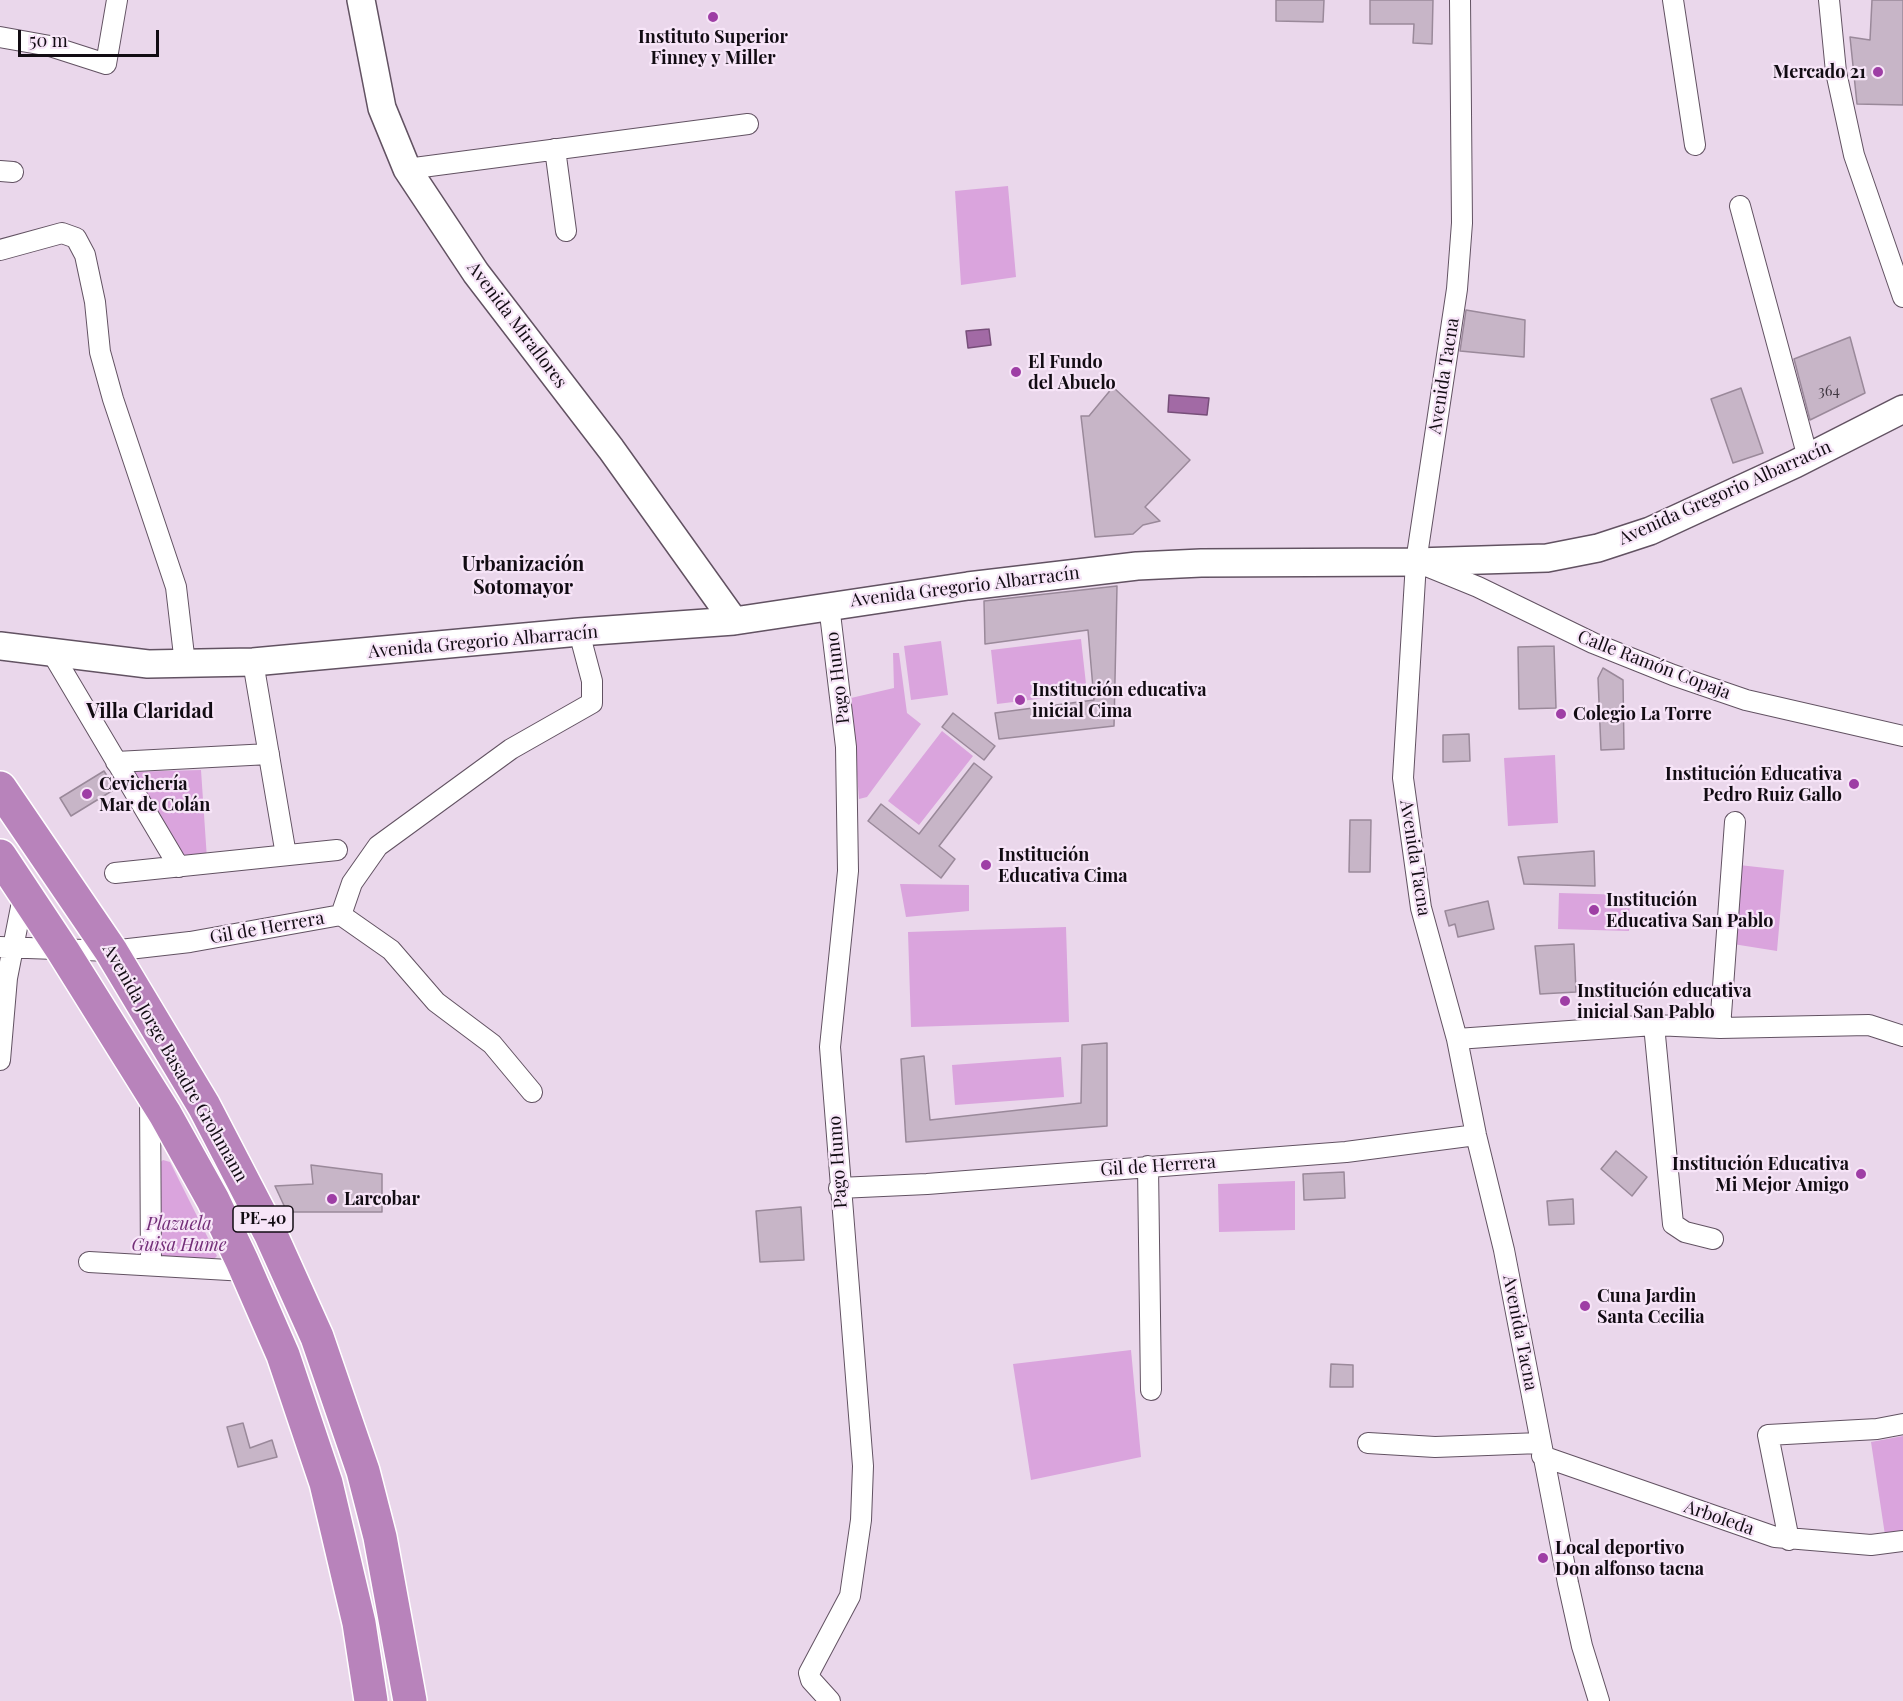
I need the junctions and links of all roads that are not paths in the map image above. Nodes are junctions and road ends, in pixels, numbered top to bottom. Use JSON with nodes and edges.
{"nodes":[{"id":1,"x":117,"y":0,"type":"edge"},
{"id":2,"x":361,"y":0,"type":"edge"},
{"id":3,"x":1460,"y":0,"type":"edge"},
{"id":4,"x":1673,"y":0,"type":"edge"},
{"id":5,"x":1830,"y":0,"type":"edge"},
{"id":6,"x":0,"y":37,"type":"edge"},
{"id":7,"x":748,"y":124,"type":"dead end"},
{"id":8,"x":1695,"y":144,"type":"dead end"},
{"id":9,"x":555,"y":149,"type":"junction"},
{"id":10,"x":406,"y":169,"type":"junction"},
{"id":11,"x":1740,"y":206,"type":"dead end"},
{"id":12,"x":566,"y":231,"type":"dead end"},
{"id":13,"x":0,"y":250,"type":"edge"},
{"id":14,"x":1903,"y":297,"type":"edge"},
{"id":15,"x":1903,"y":409,"type":"edge"},
{"id":16,"x":1808,"y":458,"type":"junction"},
{"id":17,"x":1416,"y":562,"type":"junction"},
{"id":18,"x":829,"y":605,"type":"junction"},
{"id":19,"x":734,"y":621,"type":"junction"},
{"id":20,"x":579,"y":632,"type":"junction"},
{"id":21,"x":0,"y":646,"type":"edge"},
{"id":22,"x":52,"y":653,"type":"junction"},
{"id":23,"x":253,"y":662,"type":"junction"},
{"id":24,"x":185,"y":664,"type":"junction"},
{"id":25,"x":1903,"y":736,"type":"edge"},
{"id":26,"x":269,"y":754,"type":"junction"},
{"id":27,"x":116,"y":762,"type":"junction"},
{"id":28,"x":0,"y":788,"type":"edge"},
{"id":29,"x":1735,"y":822,"type":"dead end"},
{"id":30,"x":337,"y":850,"type":"dead end"},
{"id":31,"x":286,"y":855,"type":"junction"},
{"id":32,"x":0,"y":856,"type":"edge"},
{"id":33,"x":178,"y":867,"type":"junction"},
{"id":34,"x":114,"y":873,"type":"dead end"},
{"id":35,"x":24,"y":892,"type":"junction"},
{"id":36,"x":341,"y":915,"type":"junction"},
{"id":37,"x":4,"y":949,"type":"edge"},
{"id":38,"x":63,"y":951,"type":"junction"},
{"id":39,"x":111,"y":951,"type":"junction"},
{"id":40,"x":1654,"y":1025,"type":"junction"},
{"id":41,"x":1720,"y":1028,"type":"junction"},
{"id":42,"x":1903,"y":1036,"type":"edge"},
{"id":43,"x":1457,"y":1039,"type":"junction"},
{"id":44,"x":0,"y":1060,"type":"edge"},
{"id":45,"x":150,"y":1089,"type":"junction"},
{"id":46,"x":532,"y":1092,"type":"dead end"},
{"id":47,"x":1476,"y":1135,"type":"junction"},
{"id":48,"x":1148,"y":1166,"type":"junction"},
{"id":49,"x":839,"y":1188,"type":"junction"},
{"id":50,"x":1713,"y":1239,"type":"dead end"},
{"id":51,"x":88,"y":1262,"type":"dead end"},
{"id":52,"x":151,"y":1265,"type":"junction"},
{"id":53,"x":246,"y":1271,"type":"junction"},
{"id":54,"x":334,"y":1381,"type":"junction"},
{"id":55,"x":1151,"y":1390,"type":"dead end"},
{"id":56,"x":297,"y":1393,"type":"junction"},
{"id":57,"x":1903,"y":1424,"type":"edge"},
{"id":58,"x":1368,"y":1443,"type":"dead end"},
{"id":59,"x":1541,"y":1450,"type":"junction"},
{"id":60,"x":1789,"y":1540,"type":"junction"},
{"id":61,"x":1903,"y":1541,"type":"edge"},
{"id":62,"x":371,"y":1701,"type":"edge"},
{"id":63,"x":410,"y":1701,"type":"edge"},
{"id":64,"x":830,"y":1701,"type":"edge"},
{"id":65,"x":1599,"y":1701,"type":"edge"}],
"edges":[{"from":1,"to":6,"type":"street"},
{"from":2,"to":10,"type":"street","name":"Avenida Miraflores"},
{"from":3,"to":17,"type":"street","name":"Avenida Tacna"},
{"from":4,"to":8,"type":"street"},
{"from":5,"to":14,"type":"street"},
{"from":7,"to":9,"type":"street"},
{"from":9,"to":10,"type":"street"},
{"from":9,"to":12,"type":"street"},
{"from":10,"to":19,"type":"street","name":"Avenida Miraflores"},
{"from":11,"to":16,"type":"street"},
{"from":13,"to":24,"type":"street"},
{"from":15,"to":16,"type":"street","name":"Avenida Gregorio Albarracín"},
{"from":16,"to":17,"type":"street","name":"Avenida Gregorio Albarracín"},
{"from":17,"to":18,"type":"street","name":"Avenida Gregorio Albarracín"},
{"from":17,"to":25,"type":"street","name":"Calle Ramón Copaja"},
{"from":17,"to":43,"type":"street","name":"Avenida Tacna"},
{"from":18,"to":19,"type":"street","name":"Avenida Gregorio Albarracín"},
{"from":18,"to":49,"type":"street","name":"Pago Humo"},
{"from":19,"to":20,"type":"street","name":"Avenida Gregorio Albarracín"},
{"from":20,"to":23,"type":"street","name":"Avenida Gregorio Albarracín"},
{"from":20,"to":36,"type":"street"},
{"from":21,"to":22,"type":"street","name":"Avenida Gregorio Albarracín"},
{"from":22,"to":24,"type":"street","name":"Avenida Gregorio Albarracín"},
{"from":22,"to":27,"type":"street"},
{"from":23,"to":24,"type":"street","name":"Avenida Gregorio Albarracín"},
{"from":23,"to":26,"type":"street"},
{"from":26,"to":27,"type":"street"},
{"from":26,"to":31,"type":"street"},
{"from":27,"to":33,"type":"street"},
{"from":28,"to":39,"type":"highway","name":"Avenida Jorge Basadre Grohmann","number":"PE-40"},
{"from":29,"to":41,"type":"street"},
{"from":30,"to":31,"type":"street"},
{"from":31,"to":33,"type":"street"},
{"from":32,"to":35,"type":"highway","name":"Avenida Jorge Basadre Grohmann","number":"PE-40"},
{"from":33,"to":34,"type":"street"},
{"from":35,"to":37,"type":"street"},
{"from":35,"to":38,"type":"highway","name":"Avenida Jorge Basadre Grohmann","number":"PE-40"},
{"from":36,"to":39,"type":"street","name":"Gil de Herrera"},
{"from":36,"to":46,"type":"street","name":"Gil de Herrera"},
{"from":37,"to":38,"type":"street","name":"Gil de Herrera"},
{"from":37,"to":44,"type":"street"},
{"from":38,"to":39,"type":"street","name":"Gil de Herrera"},
{"from":38,"to":45,"type":"highway","name":"Avenida Jorge Basadre Grohmann","number":"PE-40"},
{"from":39,"to":54,"type":"highway","name":"Avenida Jorge Basadre Grohmann","number":"PE-40"},
{"from":40,"to":41,"type":"street"},
{"from":40,"to":43,"type":"street"},
{"from":40,"to":50,"type":"street"},
{"from":41,"to":42,"type":"street"},
{"from":43,"to":47,"type":"street","name":"Avenida Tacna"},
{"from":45,"to":52,"type":"street"},
{"from":45,"to":53,"type":"highway","name":"Avenida Jorge Basadre Grohmann","number":"PE-40"},
{"from":47,"to":48,"type":"street","name":"Gil de Herrera"},
{"from":47,"to":59,"type":"street","name":"Avenida Tacna"},
{"from":48,"to":49,"type":"street","name":"Gil de Herrera"},
{"from":48,"to":55,"type":"street"},
{"from":49,"to":64,"type":"street","name":"Pago Humo"},
{"from":51,"to":52,"type":"street"},
{"from":52,"to":53,"type":"street"},
{"from":53,"to":56,"type":"highway","name":"Avenida Jorge Basadre Grohmann","number":"PE-40"},
{"from":54,"to":56,"type":"highway"},
{"from":54,"to":63,"type":"highway","name":"Avenida Jorge Basadre Grohmann","number":"PE-40"},
{"from":56,"to":62,"type":"highway","name":"Avenida Jorge Basadre Grohmann","number":"PE-40"},
{"from":57,"to":60,"type":"street"},
{"from":58,"to":59,"type":"street"},
{"from":59,"to":60,"type":"street","name":"Arboleda"},
{"from":59,"to":65,"type":"street","name":"Avenida Tacna"},
{"from":60,"to":61,"type":"street","name":"Arboleda"}]}
